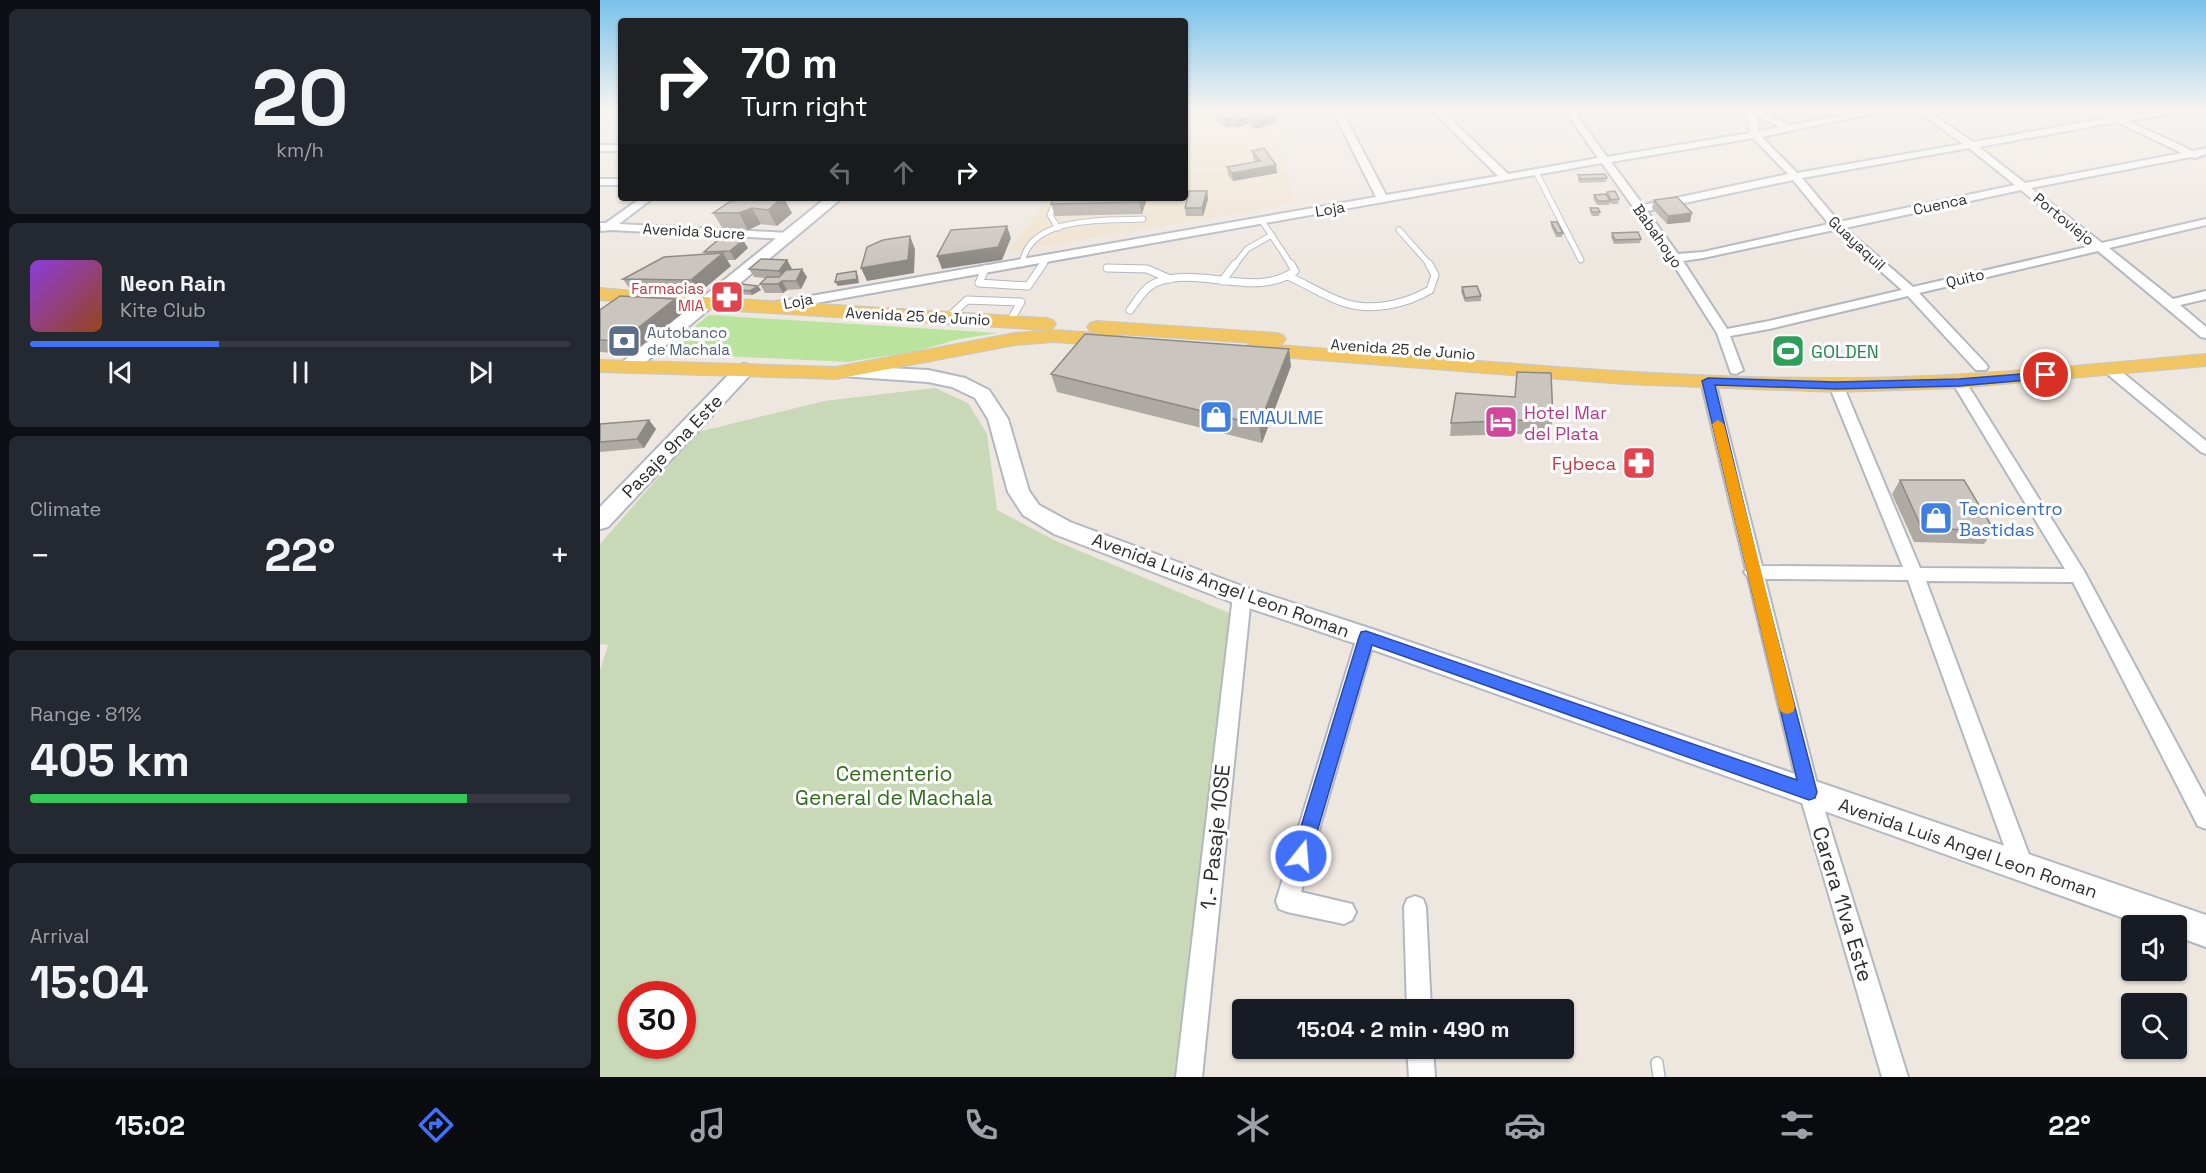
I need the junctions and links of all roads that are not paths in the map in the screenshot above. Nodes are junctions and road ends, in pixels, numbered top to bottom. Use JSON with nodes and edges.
{"nodes":[{"id":1,"x":1362,"y":159,"type":"edge"},
{"id":2,"x":1487,"y":159,"type":"edge"},
{"id":3,"x":1609,"y":159,"type":"edge"},
{"id":4,"x":1779,"y":159,"type":"edge"},
{"id":5,"x":1890,"y":159,"type":"edge"},
{"id":6,"x":1989,"y":159,"type":"edge"},
{"id":7,"x":2166,"y":159,"type":"edge"},
{"id":8,"x":1605,"y":160,"type":"junction"},
{"id":9,"x":1536,"y":172,"type":"junction"},
{"id":10,"x":1796,"y":176,"type":"junction"},
{"id":11,"x":1505,"y":177,"type":"junction"},
{"id":12,"x":600,"y":182,"type":"edge"},
{"id":13,"x":618,"y":182,"type":"edge"},
{"id":14,"x":2023,"y":186,"type":"junction"},
{"id":15,"x":1383,"y":200,"type":"junction"},
{"id":16,"x":644,"y":201,"type":"edge"},
{"id":17,"x":831,"y":201,"type":"edge"},
{"id":18,"x":1056,"y":201,"type":"edge"},
{"id":19,"x":1640,"y":209,"type":"junction"},
{"id":20,"x":1143,"y":219,"type":"dead end"},
{"id":21,"x":1262,"y":221,"type":"junction"},
{"id":22,"x":2206,"y":222,"type":"edge"},
{"id":23,"x":1837,"y":227,"type":"junction"},
{"id":24,"x":603,"y":228,"type":"edge"},
{"id":25,"x":1058,"y":228,"type":"junction"},
{"id":26,"x":1399,"y":230,"type":"dead end"},
{"id":27,"x":789,"y":236,"type":"junction"},
{"id":28,"x":1272,"y":236,"type":"junction"},
{"id":29,"x":2098,"y":246,"type":"junction"},
{"id":30,"x":1675,"y":258,"type":"junction"},
{"id":31,"x":1046,"y":260,"type":"junction"},
{"id":32,"x":1581,"y":260,"type":"dead end"},
{"id":33,"x":1022,"y":264,"type":"junction"},
{"id":34,"x":1107,"y":268,"type":"dead end"},
{"id":35,"x":986,"y":270,"type":"junction"},
{"id":36,"x":1290,"y":277,"type":"junction"},
{"id":37,"x":1170,"y":279,"type":"junction"},
{"id":38,"x":1222,"y":281,"type":"junction"},
{"id":39,"x":980,"y":283,"type":"junction"},
{"id":40,"x":1028,"y":286,"type":"junction"},
{"id":41,"x":1911,"y":292,"type":"junction"},
{"id":42,"x":600,"y":294,"type":"edge"},
{"id":43,"x":2206,"y":295,"type":"edge"},
{"id":44,"x":967,"y":300,"type":"junction"},
{"id":45,"x":1021,"y":302,"type":"junction"},
{"id":46,"x":705,"y":303,"type":"junction"},
{"id":47,"x":2171,"y":303,"type":"junction"},
{"id":48,"x":770,"y":307,"type":"junction"},
{"id":49,"x":1130,"y":310,"type":"dead end"},
{"id":50,"x":949,"y":318,"type":"junction"},
{"id":51,"x":1010,"y":321,"type":"junction"},
{"id":52,"x":1723,"y":333,"type":"junction"},
{"id":53,"x":2206,"y":334,"type":"edge"},
{"id":54,"x":2206,"y":345,"type":"edge"},
{"id":55,"x":2206,"y":360,"type":"edge"},
{"id":56,"x":600,"y":366,"type":"edge"},
{"id":57,"x":628,"y":367,"type":"junction"},
{"id":58,"x":1982,"y":367,"type":"junction"},
{"id":59,"x":744,"y":370,"type":"junction"},
{"id":60,"x":1736,"y":370,"type":"junction"},
{"id":61,"x":2111,"y":370,"type":"junction"},
{"id":62,"x":849,"y":372,"type":"junction"},
{"id":63,"x":1708,"y":381,"type":"junction"},
{"id":64,"x":1959,"y":382,"type":"junction"},
{"id":65,"x":1836,"y":385,"type":"junction"},
{"id":66,"x":2206,"y":449,"type":"edge"},
{"id":67,"x":600,"y":521,"type":"edge"},
{"id":68,"x":1753,"y":572,"type":"junction"},
{"id":69,"x":1915,"y":575,"type":"junction"},
{"id":70,"x":2078,"y":576,"type":"junction"},
{"id":71,"x":1242,"y":596,"type":"junction"},
{"id":72,"x":1366,"y":637,"type":"junction"},
{"id":73,"x":1809,"y":792,"type":"junction"},
{"id":74,"x":2206,"y":819,"type":"edge"},
{"id":75,"x":2023,"y":868,"type":"junction"},
{"id":76,"x":1414,"y":907,"type":"dead end"},
{"id":77,"x":1344,"y":912,"type":"dead end"},
{"id":78,"x":2206,"y":931,"type":"edge"},
{"id":79,"x":1418,"y":999,"type":"edge"},
{"id":80,"x":1421,"y":1059,"type":"edge"},
{"id":81,"x":1189,"y":1077,"type":"edge"},
{"id":82,"x":1422,"y":1077,"type":"edge"},
{"id":83,"x":1895,"y":1077,"type":"edge"}],
"edges":[{"from":1,"to":15,"type":"street"},
{"from":2,"to":11,"type":"street"},
{"from":3,"to":8,"type":"street","name":"Loja"},
{"from":4,"to":10,"type":"street","name":"Guayaquil"},
{"from":5,"to":10,"type":"street"},
{"from":6,"to":14,"type":"street","name":"Portoviejo"},
{"from":7,"to":14,"type":"street","name":"Cuenca"},
{"from":8,"to":9,"type":"street","name":"Loja"},
{"from":8,"to":19,"type":"street","name":"Babahoyo"},
{"from":9,"to":11,"type":"street","name":"Loja"},
{"from":9,"to":32,"type":"lane"},
{"from":10,"to":19,"type":"street"},
{"from":10,"to":23,"type":"street","name":"Guayaquil"},
{"from":11,"to":15,"type":"street","name":"Loja"},
{"from":12,"to":13,"type":"street"},
{"from":14,"to":23,"type":"street","name":"Cuenca"},
{"from":14,"to":29,"type":"street","name":"Portoviejo"},
{"from":15,"to":21,"type":"street","name":"Loja"},
{"from":16,"to":24,"type":"street"},
{"from":17,"to":27,"type":"main road"},
{"from":18,"to":25,"type":"lane"},
{"from":19,"to":30,"type":"street","name":"Babahoyo"},
{"from":20,"to":25,"type":"lane"},
{"from":21,"to":28,"type":"lane"},
{"from":21,"to":31,"type":"street","name":"Loja"},
{"from":22,"to":29,"type":"street","name":"Quito"},
{"from":23,"to":30,"type":"street","name":"Cuenca"},
{"from":23,"to":41,"type":"street","name":"Guayaquil"},
{"from":24,"to":27,"type":"street","name":"Avenida Sucre"},
{"from":25,"to":33,"type":"lane"},
{"from":26,"to":36,"type":"lane"},
{"from":27,"to":46,"type":"main road"},
{"from":28,"to":36,"type":"lane"},
{"from":28,"to":38,"type":"lane"},
{"from":29,"to":41,"type":"street","name":"Quito"},
{"from":29,"to":47,"type":"street","name":"Portoviejo"},
{"from":30,"to":52,"type":"street","name":"Babahoyo"},
{"from":31,"to":33,"type":"street","name":"Loja"},
{"from":31,"to":40,"type":"lane"},
{"from":33,"to":35,"type":"street","name":"Loja"},
{"from":34,"to":37,"type":"lane"},
{"from":35,"to":39,"type":"lane"},
{"from":35,"to":48,"type":"street","name":"Loja"},
{"from":36,"to":38,"type":"lane"},
{"from":37,"to":38,"type":"lane"},
{"from":37,"to":49,"type":"lane"},
{"from":39,"to":40,"type":"lane"},
{"from":39,"to":44,"type":"lane"},
{"from":40,"to":45,"type":"lane"},
{"from":41,"to":52,"type":"street","name":"Quito"},
{"from":41,"to":58,"type":"street","name":"Guayaquil"},
{"from":42,"to":46,"type":"main road","name":"Avenida 25 de Junio"},
{"from":43,"to":47,"type":"street"},
{"from":44,"to":45,"type":"lane"},
{"from":44,"to":50,"type":"lane"},
{"from":45,"to":51,"type":"lane"},
{"from":46,"to":48,"type":"main road","name":"Avenida 25 de Junio"},
{"from":46,"to":57,"type":"main road"},
{"from":47,"to":53,"type":"street","name":"Portoviejo"},
{"from":48,"to":50,"type":"main road","name":"Avenida 25 de Junio"},
{"from":50,"to":51,"type":"main road","name":"Avenida 25 de Junio"},
{"from":51,"to":60,"type":"main road","name":"Avenida 25 de Junio"},
{"from":52,"to":60,"type":"street","name":"Babahoyo"},
{"from":54,"to":58,"type":"main road","name":"Avenida 25 de Junio"},
{"from":55,"to":61,"type":"main road","name":"Avenida 25 de Junio"},
{"from":56,"to":57,"type":"main road","name":"Avenida 25 de Junio"},
{"from":57,"to":59,"type":"main road","name":"Avenida 25 de Junio"},
{"from":58,"to":60,"type":"main road","name":"Avenida 25 de Junio"},
{"from":59,"to":62,"type":"main road","name":"Avenida 25 de Junio"},
{"from":59,"to":67,"type":"main road","name":"Pasaje 9na Este"},
{"from":61,"to":64,"type":"main road","name":"Avenida 25 de Junio"},
{"from":61,"to":66,"type":"street"},
{"from":62,"to":63,"type":"main road","name":"Avenida 25 de Junio"},
{"from":62,"to":71,"type":"main road","name":"Avenida Luis Angel Leon Roman"},
{"from":63,"to":65,"type":"main road","name":"Avenida 25 de Junio"},
{"from":63,"to":68,"type":"street","name":"Carera 11va Este"},
{"from":64,"to":65,"type":"main road","name":"Avenida 25 de Junio"},
{"from":64,"to":70,"type":"street"},
{"from":65,"to":69,"type":"street"},
{"from":68,"to":69,"type":"street"},
{"from":68,"to":73,"type":"street","name":"Carera 11va Este"},
{"from":69,"to":70,"type":"street"},
{"from":69,"to":75,"type":"street"},
{"from":70,"to":74,"type":"street"},
{"from":71,"to":72,"type":"main road","name":"Avenida Luis Angel Leon Roman"},
{"from":71,"to":81,"type":"street","name":"1.- Pasaje 10SE"},
{"from":72,"to":73,"type":"main road","name":"Avenida Luis Angel Leon Roman"},
{"from":72,"to":77,"type":"street"},
{"from":73,"to":75,"type":"main road","name":"Avenida Luis Angel Leon Roman"},
{"from":73,"to":83,"type":"street","name":"Carera 11va Este"},
{"from":75,"to":78,"type":"main road","name":"Avenida Luis Angel Leon Roman"},
{"from":76,"to":79,"type":"street"},
{"from":80,"to":82,"type":"street"}]}
